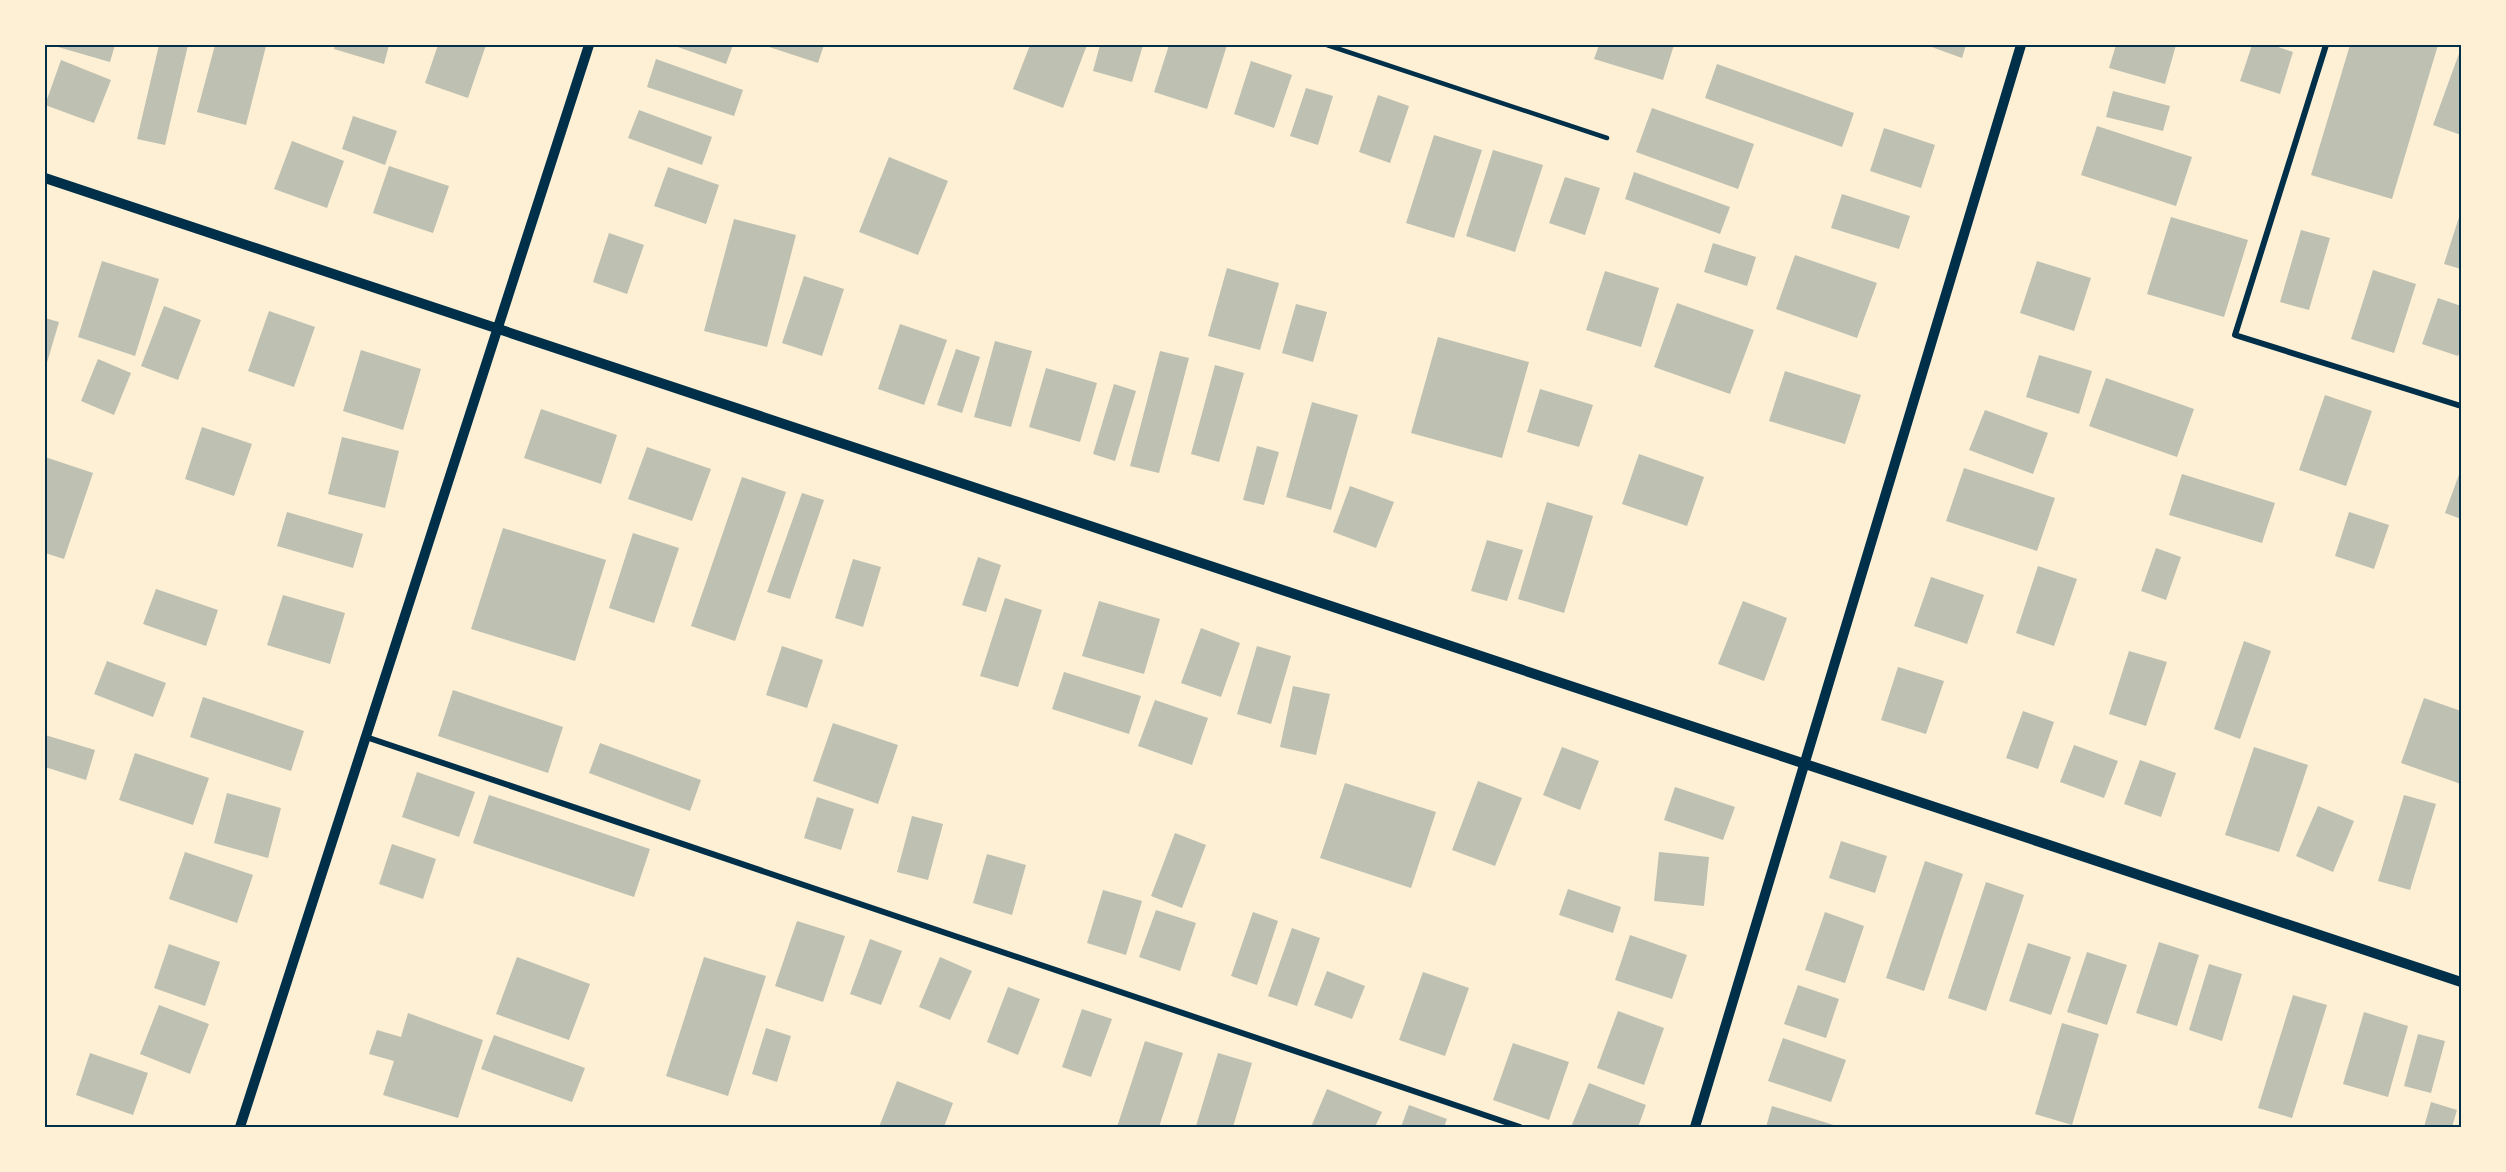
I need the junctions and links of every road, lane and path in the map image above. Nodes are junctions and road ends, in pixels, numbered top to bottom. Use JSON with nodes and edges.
{"nodes":[{"id":1,"x":589,"y":45,"type":"edge"},
{"id":2,"x":1327,"y":45,"type":"edge"},
{"id":3,"x":2021,"y":45,"type":"edge"},
{"id":4,"x":2326,"y":45,"type":"edge"},
{"id":5,"x":1607,"y":138,"type":"dead end"},
{"id":6,"x":45,"y":178,"type":"edge"},
{"id":7,"x":500,"y":327,"type":"junction"},
{"id":8,"x":2461,"y":406,"type":"edge"},
{"id":9,"x":366,"y":737,"type":"junction"},
{"id":10,"x":1806,"y":765,"type":"junction"},
{"id":11,"x":2461,"y":982,"type":"edge"},
{"id":12,"x":240,"y":1127,"type":"edge"},
{"id":13,"x":1520,"y":1127,"type":"edge"},
{"id":14,"x":1695,"y":1127,"type":"edge"}],
"edges":[{"from":1,"to":7,"type":"street"},
{"from":2,"to":5,"type":"lane"},
{"from":3,"to":10,"type":"street"},
{"from":4,"to":8,"type":"street"},
{"from":6,"to":7,"type":"street"},
{"from":7,"to":9,"type":"street"},
{"from":7,"to":10,"type":"street"},
{"from":9,"to":12,"type":"street"},
{"from":9,"to":13,"type":"street"},
{"from":10,"to":11,"type":"street"},
{"from":10,"to":14,"type":"street"}]}
